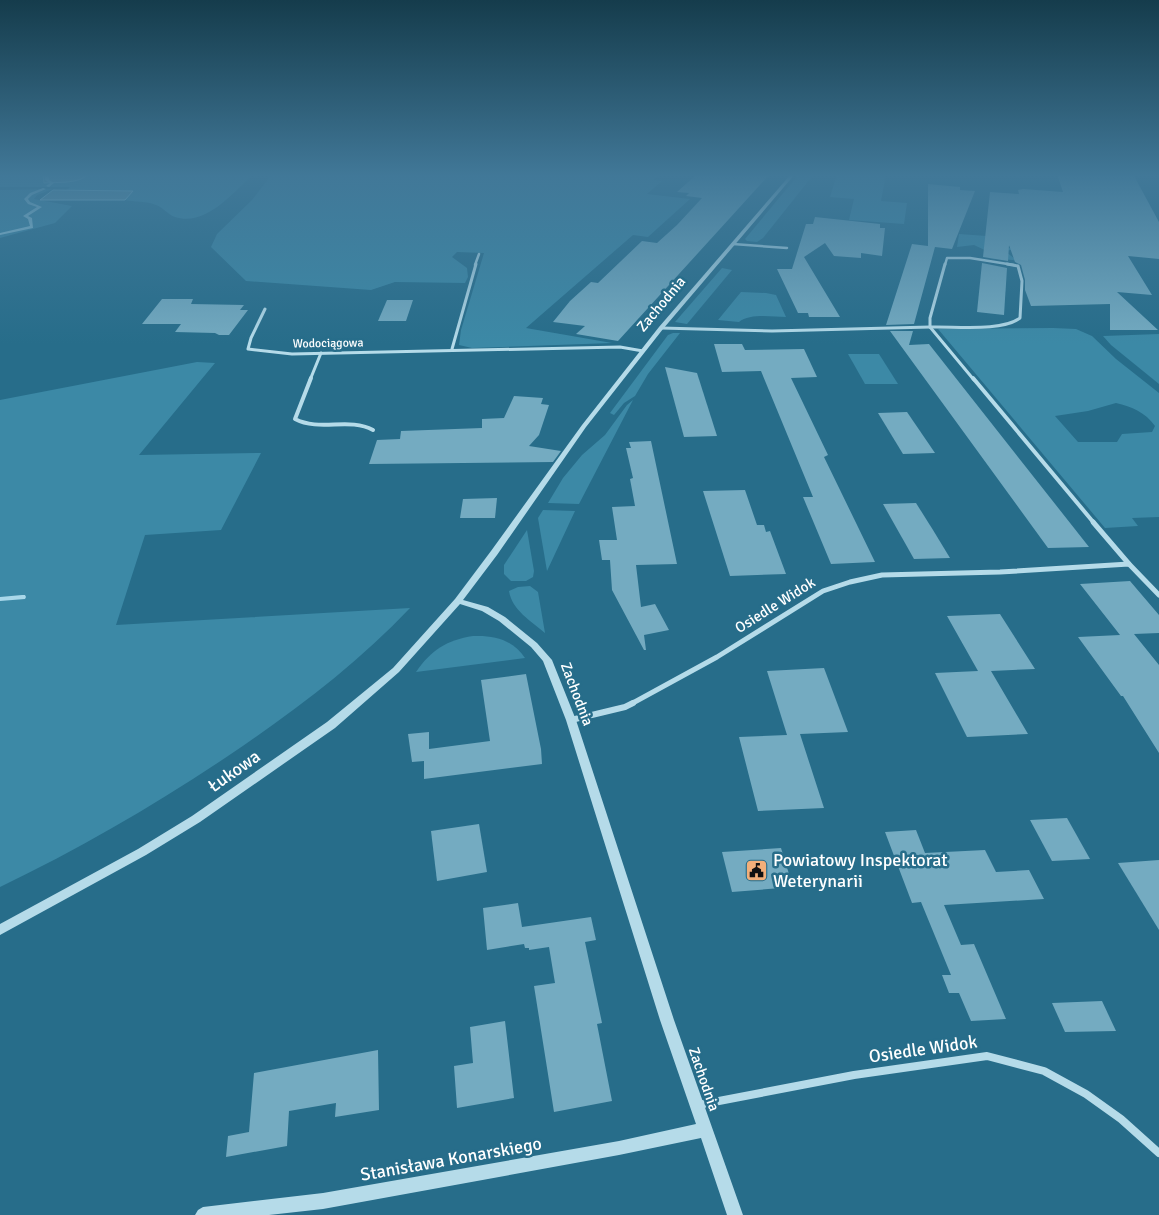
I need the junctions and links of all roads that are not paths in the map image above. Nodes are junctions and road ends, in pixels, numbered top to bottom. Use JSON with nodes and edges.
{"nodes":[{"id":1,"x":744,"y":231,"type":"edge"},
{"id":2,"x":733,"y":244,"type":"junction"},
{"id":3,"x":787,"y":248,"type":"dead end"},
{"id":4,"x":478,"y":254,"type":"dead end"},
{"id":5,"x":265,"y":309,"type":"dead end"},
{"id":6,"x":930,"y":326,"type":"junction"},
{"id":7,"x":661,"y":328,"type":"junction"},
{"id":8,"x":452,"y":349,"type":"junction"},
{"id":9,"x":643,"y":351,"type":"junction"},
{"id":10,"x":320,"y":353,"type":"junction"},
{"id":11,"x":373,"y":430,"type":"dead end"},
{"id":12,"x":1129,"y":564,"type":"junction"},
{"id":13,"x":1159,"y":595,"type":"edge"},
{"id":14,"x":458,"y":601,"type":"junction"},
{"id":15,"x":570,"y":720,"type":"junction"},
{"id":16,"x":0,"y":930,"type":"edge"},
{"id":17,"x":696,"y":1106,"type":"junction"},
{"id":18,"x":704,"y":1130,"type":"junction"},
{"id":19,"x":1159,"y":1153,"type":"edge"},
{"id":20,"x":202,"y":1215,"type":"edge"},
{"id":21,"x":735,"y":1215,"type":"edge"}],
"edges":[{"from":1,"to":2,"type":"street","name":"Zachodnia"},
{"from":2,"to":3,"type":"street"},
{"from":2,"to":7,"type":"street","name":"Zachodnia"},
{"from":4,"to":8,"type":"street"},
{"from":5,"to":10,"type":"street","name":"Wodociągowa"},
{"from":6,"to":6,"type":"street"},
{"from":6,"to":7,"type":"street"},
{"from":6,"to":12,"type":"street"},
{"from":7,"to":9,"type":"street","name":"Zachodnia"},
{"from":8,"to":9,"type":"street","name":"Wodociągowa"},
{"from":8,"to":10,"type":"street","name":"Wodociągowa"},
{"from":9,"to":14,"type":"street","name":"Zachodnia"},
{"from":10,"to":11,"type":"street"},
{"from":12,"to":13,"type":"street"},
{"from":12,"to":15,"type":"street","name":"Osiedle Widok"},
{"from":14,"to":15,"type":"street","name":"Zachodnia"},
{"from":14,"to":16,"type":"street","name":"Łukowa"},
{"from":15,"to":17,"type":"street","name":"Zachodnia"},
{"from":17,"to":18,"type":"street","name":"Zachodnia"},
{"from":17,"to":19,"type":"street","name":"Osiedle Widok"},
{"from":18,"to":20,"type":"street","name":"Stanisława Konarskiego"},
{"from":18,"to":21,"type":"street","name":"Zachodnia"}]}
